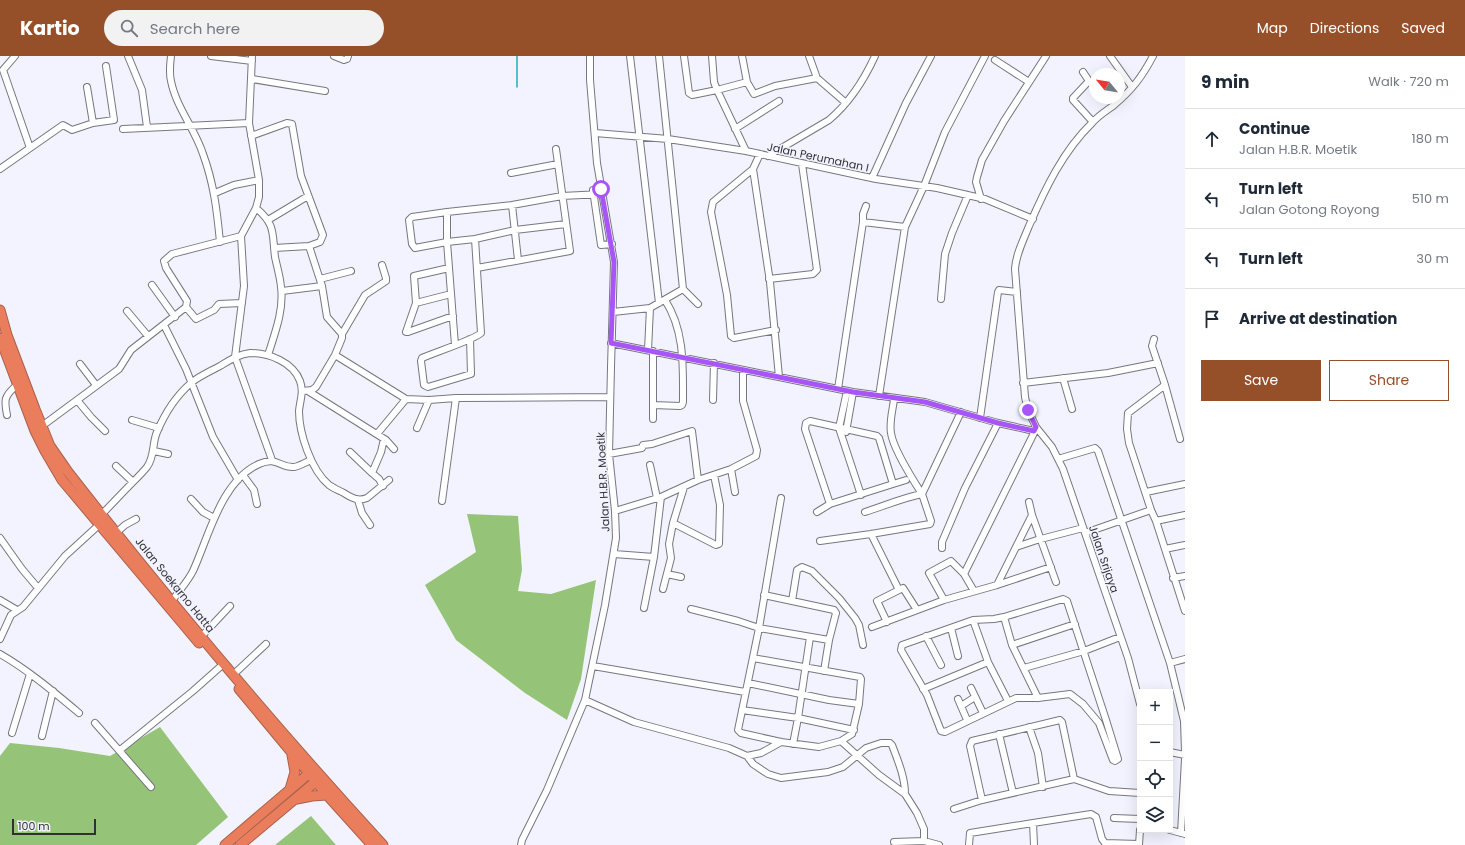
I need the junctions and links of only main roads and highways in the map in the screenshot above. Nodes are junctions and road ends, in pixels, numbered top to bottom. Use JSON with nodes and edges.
{"nodes":[{"id":1,"x":0,"y":310,"type":"edge"},
{"id":2,"x":0,"y":338,"type":"edge"},
{"id":3,"x":100,"y":519,"type":"junction"},
{"id":4,"x":290,"y":752,"type":"junction"},
{"id":5,"x":312,"y":772,"type":"junction"},
{"id":6,"x":318,"y":779,"type":"junction"},
{"id":7,"x":289,"y":790,"type":"junction"},
{"id":8,"x":327,"y":796,"type":"junction"},
{"id":9,"x":294,"y":800,"type":"junction"},
{"id":10,"x":225,"y":845,"type":"edge"},
{"id":11,"x":240,"y":845,"type":"edge"},
{"id":12,"x":372,"y":845,"type":"edge"},
{"id":13,"x":383,"y":845,"type":"edge"}],
"edges":[{"from":1,"to":3,"type":"highway","name":"Jalan Soekarno Hatta"},
{"from":2,"to":3,"type":"highway","name":"Jalan Soekarno Hatta"},
{"from":3,"to":4,"type":"highway","name":"Jalan Soekarno Hatta"},
{"from":3,"to":5,"type":"highway","name":"Jalan Soekarno Hatta"},
{"from":4,"to":5,"type":"highway","name":"Jalan Soekarno Hatta"},
{"from":4,"to":7,"type":"highway"},
{"from":5,"to":6,"type":"highway","name":"Jalan Soekarno Hatta"},
{"from":5,"to":7,"type":"highway"},
{"from":6,"to":8,"type":"highway","name":"Jalan Soekarno Hatta"},
{"from":6,"to":9,"type":"highway"},
{"from":6,"to":13,"type":"highway","name":"Jalan Soekarno Hatta"},
{"from":7,"to":10,"type":"highway"},
{"from":8,"to":9,"type":"highway"},
{"from":8,"to":12,"type":"highway","name":"Jalan Soekarno Hatta"},
{"from":9,"to":11,"type":"highway"}]}
